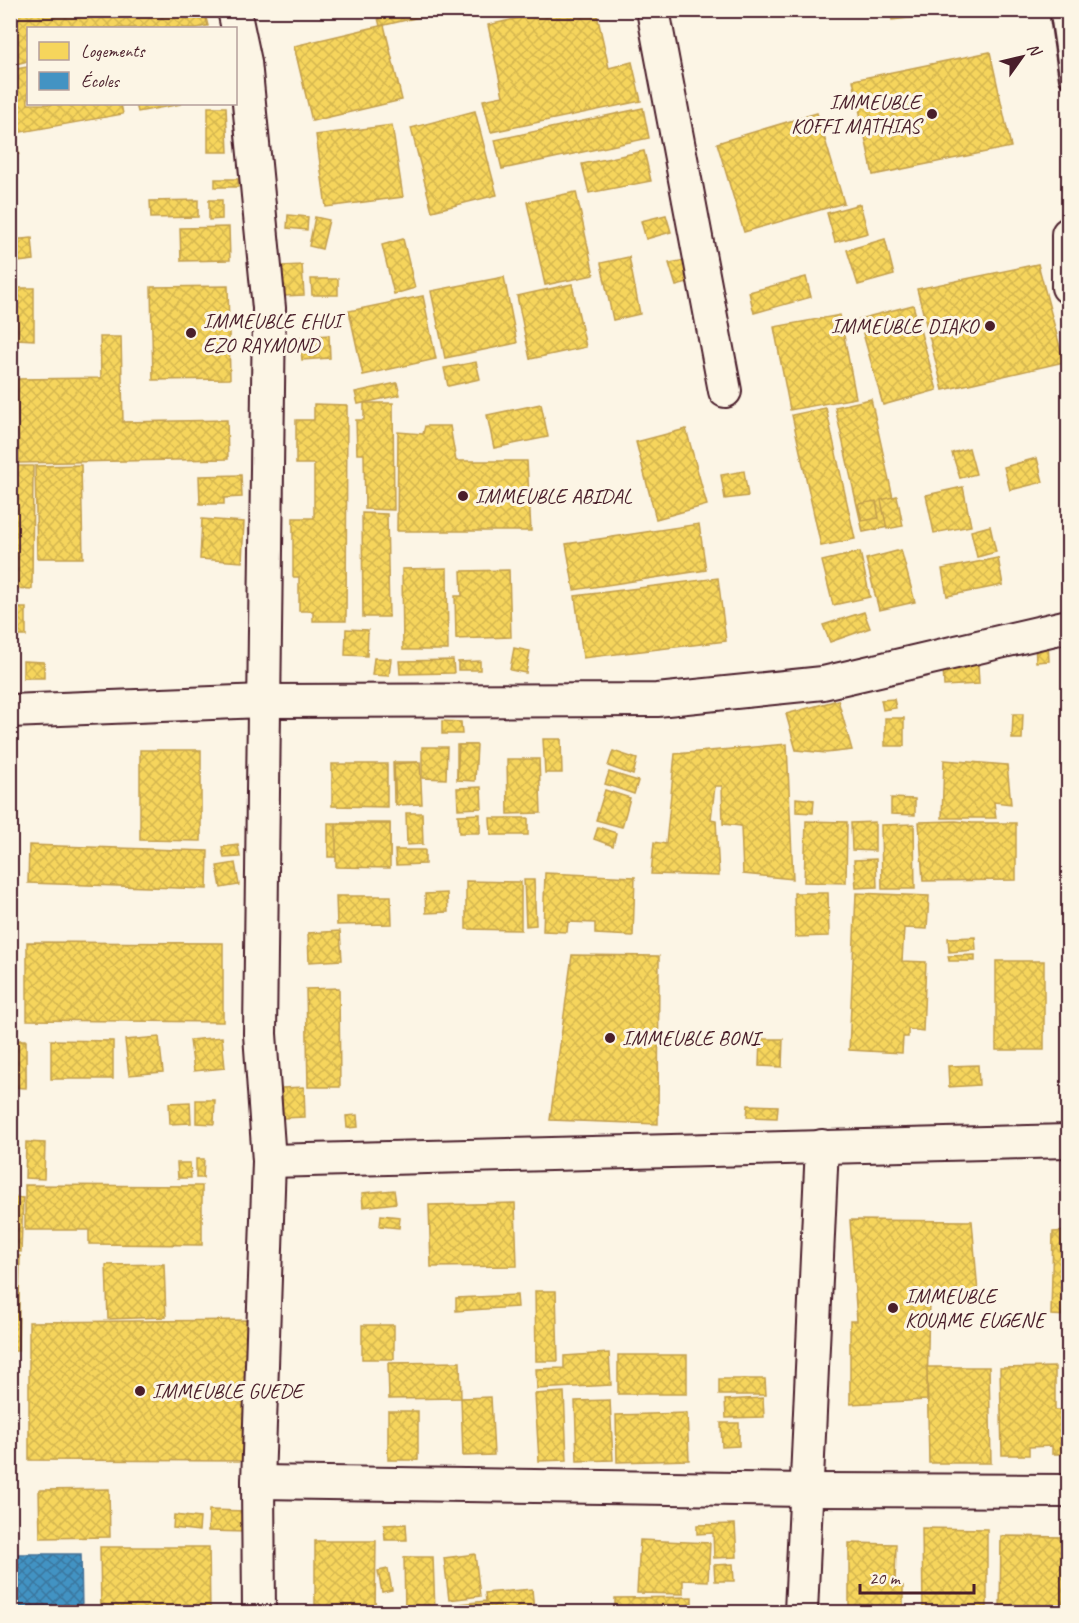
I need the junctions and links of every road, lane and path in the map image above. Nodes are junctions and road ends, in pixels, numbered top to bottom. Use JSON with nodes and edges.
{"nodes":[{"id":1,"x":234,"y":10,"type":"edge"},
{"id":2,"x":653,"y":10,"type":"edge"},
{"id":3,"x":1058,"y":10,"type":"edge"},
{"id":4,"x":1068,"y":79,"type":"edge"},
{"id":5,"x":1068,"y":234,"type":"edge"},
{"id":6,"x":1068,"y":287,"type":"edge"},
{"id":7,"x":725,"y":392,"type":"dead end"},
{"id":8,"x":1068,"y":626,"type":"edge"},
{"id":9,"x":264,"y":701,"type":"junction"},
{"id":10,"x":10,"y":711,"type":"edge"},
{"id":11,"x":1068,"y":1140,"type":"edge"},
{"id":12,"x":822,"y":1146,"type":"junction"},
{"id":13,"x":269,"y":1161,"type":"junction"},
{"id":14,"x":258,"y":1482,"type":"junction"},
{"id":15,"x":808,"y":1490,"type":"junction"},
{"id":16,"x":1068,"y":1491,"type":"edge"},
{"id":17,"x":259,"y":1612,"type":"edge"},
{"id":18,"x":801,"y":1612,"type":"edge"}],
"edges":[{"from":1,"to":9,"type":"street"},
{"from":2,"to":7,"type":"street"},
{"from":3,"to":4,"type":"lane"},
{"from":5,"to":6,"type":"street"},
{"from":8,"to":9,"type":"street"},
{"from":9,"to":10,"type":"street"},
{"from":9,"to":13,"type":"street"},
{"from":11,"to":12,"type":"street"},
{"from":12,"to":13,"type":"street"},
{"from":12,"to":15,"type":"street"},
{"from":13,"to":14,"type":"street"},
{"from":14,"to":15,"type":"street"},
{"from":14,"to":17,"type":"street"},
{"from":15,"to":16,"type":"street"},
{"from":15,"to":18,"type":"street"}]}
